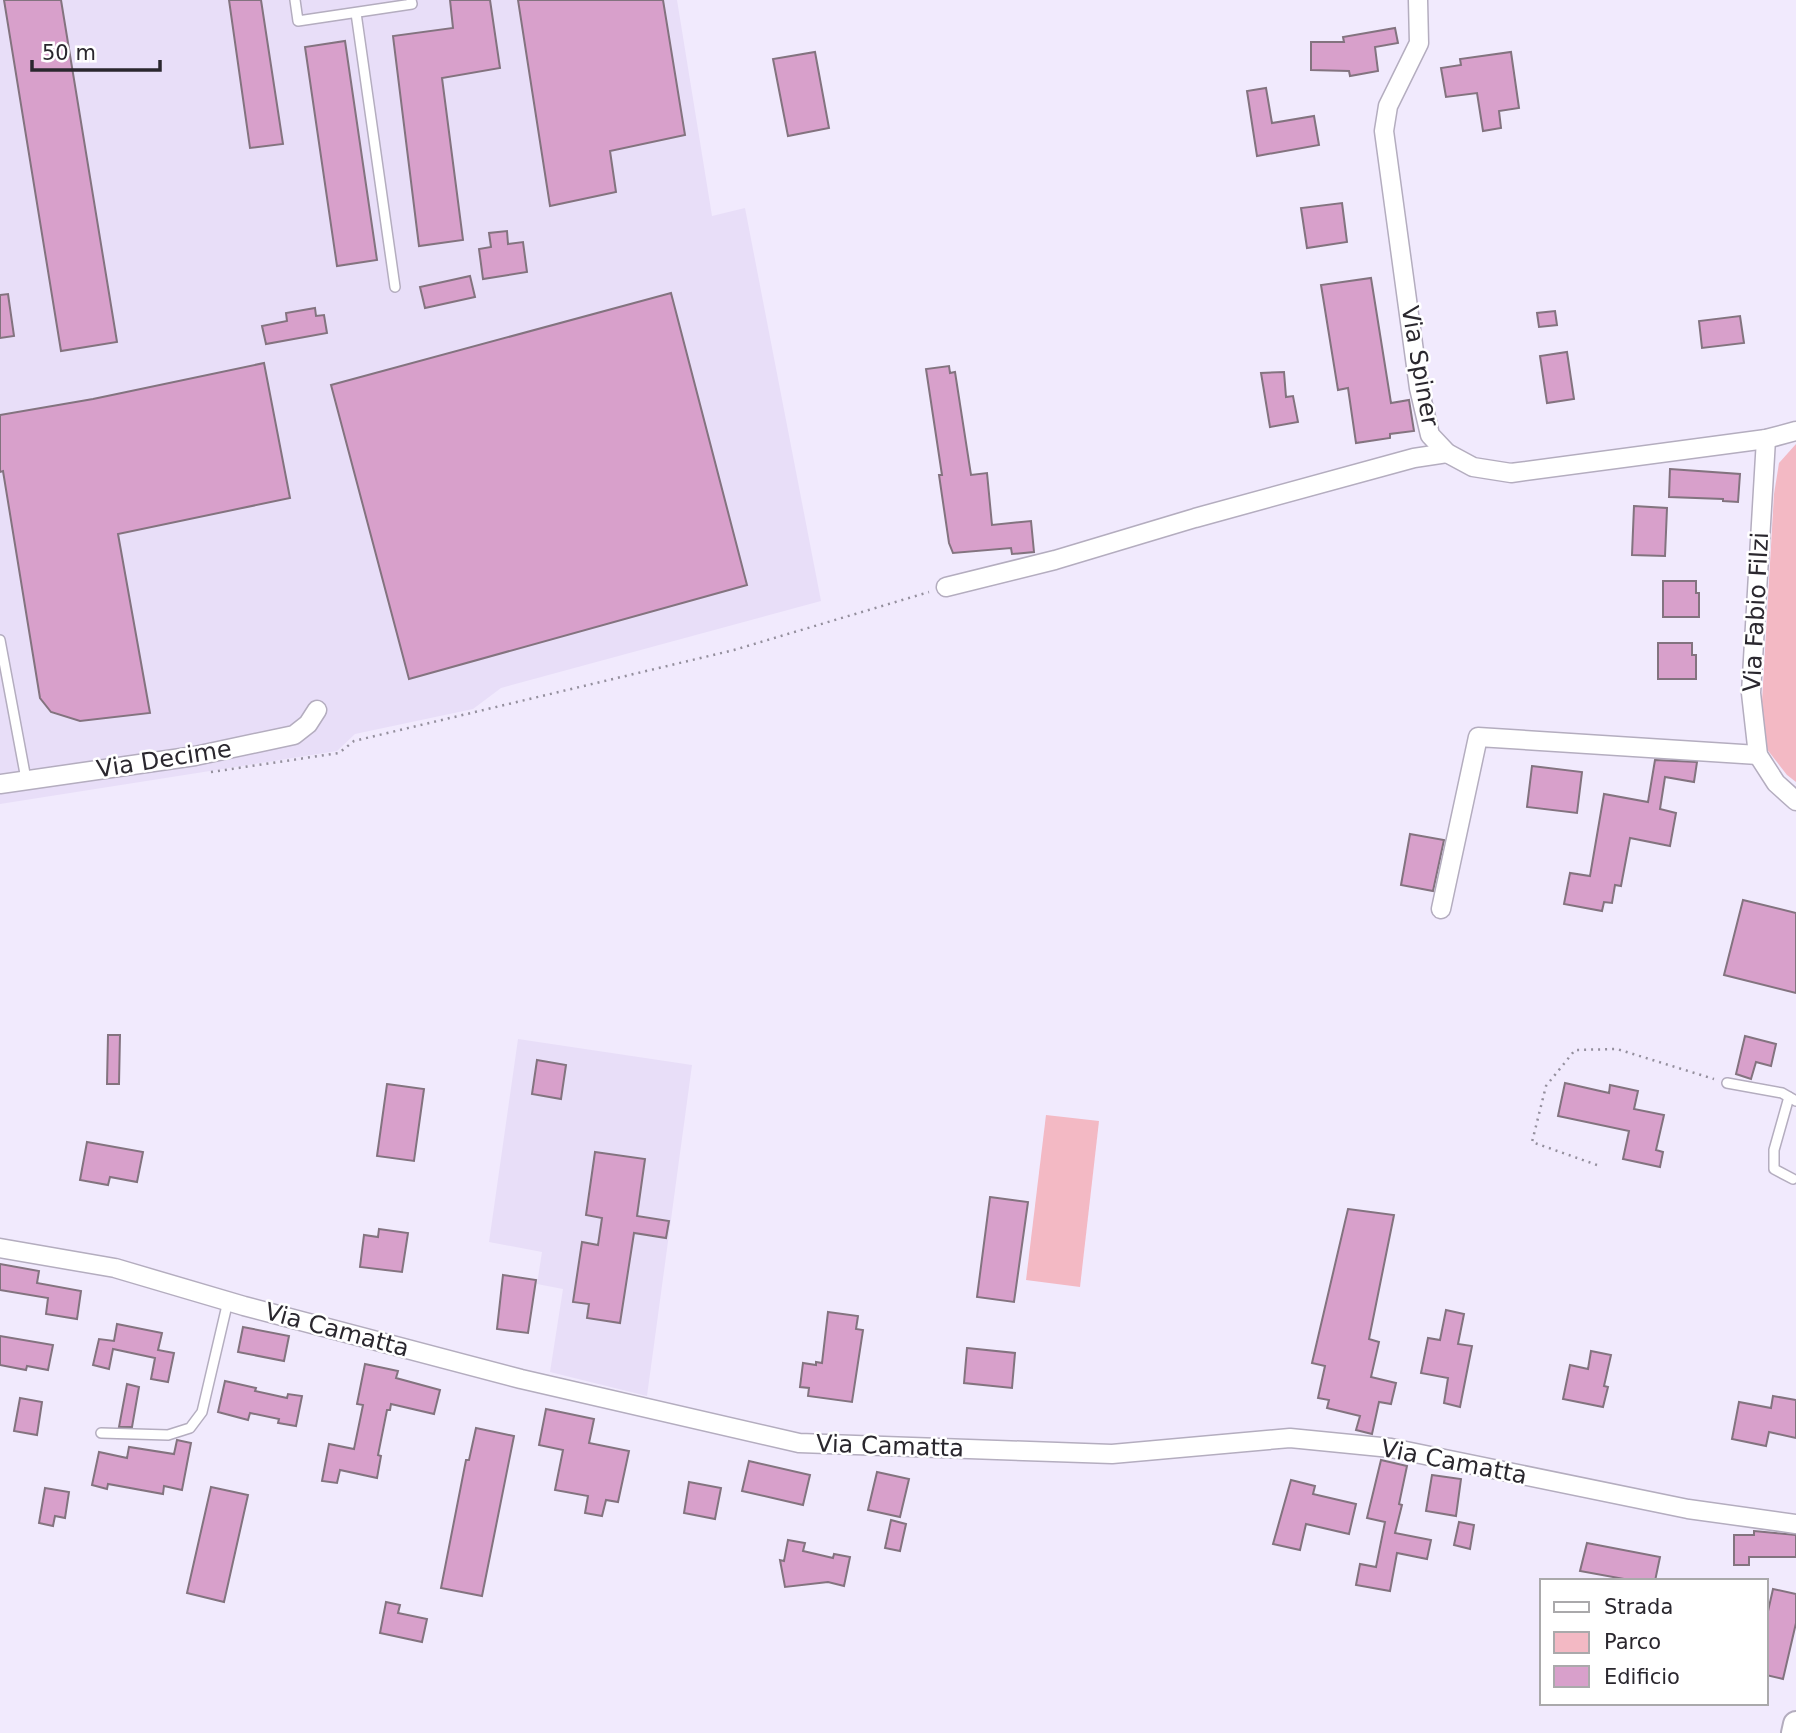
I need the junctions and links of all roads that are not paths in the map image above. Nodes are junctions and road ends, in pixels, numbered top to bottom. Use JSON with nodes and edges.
{"nodes":[{"id":1,"x":295,"y":0,"type":"edge"},
{"id":2,"x":411,"y":0,"type":"edge"},
{"id":3,"x":1418,"y":0,"type":"edge"},
{"id":4,"x":356,"y":13,"type":"junction"},
{"id":5,"x":395,"y":287,"type":"dead end"},
{"id":6,"x":1796,"y":431,"type":"edge"},
{"id":7,"x":1766,"y":439,"type":"junction"},
{"id":8,"x":1447,"y":453,"type":"junction"},
{"id":9,"x":946,"y":587,"type":"road end"},
{"id":10,"x":0,"y":640,"type":"edge"},
{"id":11,"x":317,"y":710,"type":"dead end"},
{"id":12,"x":1758,"y":755,"type":"junction"},
{"id":13,"x":26,"y":779,"type":"junction"},
{"id":14,"x":0,"y":784,"type":"edge"},
{"id":15,"x":1796,"y":801,"type":"edge"},
{"id":16,"x":1441,"y":909,"type":"dead end"},
{"id":17,"x":1727,"y":1083,"type":"road end"},
{"id":18,"x":1793,"y":1099,"type":"edge"},
{"id":19,"x":1793,"y":1179,"type":"dead end"},
{"id":20,"x":0,"y":1248,"type":"edge"},
{"id":21,"x":228,"y":1301,"type":"junction"},
{"id":22,"x":101,"y":1433,"type":"dead end"},
{"id":23,"x":1796,"y":1524,"type":"edge"},
{"id":24,"x":1796,"y":1724,"type":"edge"},
{"id":25,"x":1794,"y":1733,"type":"edge"}],
"edges":[{"from":1,"to":4,"type":"lane"},
{"from":2,"to":4,"type":"lane"},
{"from":3,"to":8,"type":"street","name":"Via Spiner"},
{"from":4,"to":5,"type":"lane"},
{"from":6,"to":7,"type":"street"},
{"from":7,"to":8,"type":"street","name":"Via Spiner"},
{"from":7,"to":12,"type":"street","name":"Via Fabio Filzi"},
{"from":8,"to":9,"type":"street"},
{"from":10,"to":13,"type":"lane"},
{"from":11,"to":13,"type":"street","name":"Via Decime"},
{"from":12,"to":15,"type":"street","name":"Via Fabio Filzi"},
{"from":12,"to":16,"type":"street"},
{"from":13,"to":14,"type":"street","name":"Via Decime"},
{"from":17,"to":18,"type":"lane"},
{"from":18,"to":19,"type":"lane"},
{"from":20,"to":21,"type":"street","name":"Via Camatta"},
{"from":21,"to":22,"type":"lane"},
{"from":21,"to":23,"type":"street","name":"Via Camatta"},
{"from":24,"to":25,"type":"main road"}]}
